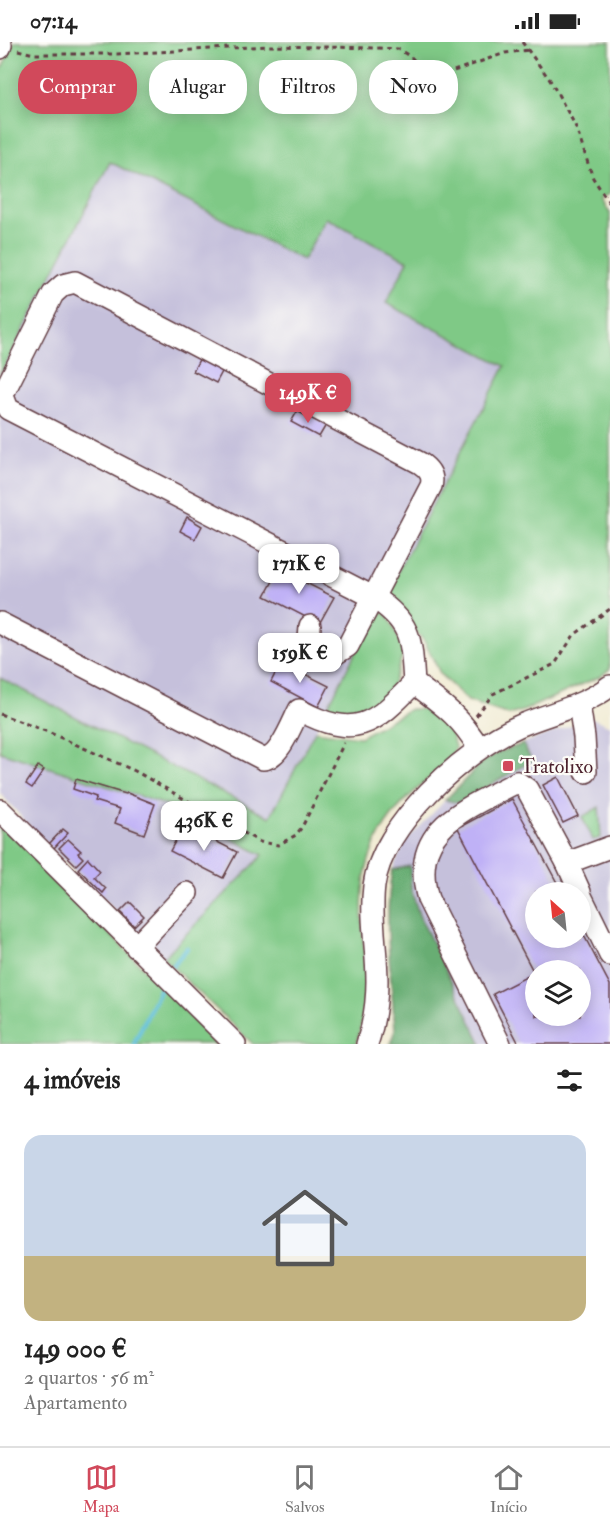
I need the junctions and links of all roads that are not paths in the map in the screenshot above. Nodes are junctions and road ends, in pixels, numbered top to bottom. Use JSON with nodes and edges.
{"nodes":[{"id":1,"x":373,"y":597,"type":"junction"},
{"id":2,"x":0,"y":623,"type":"edge"},
{"id":3,"x":310,"y":626,"type":"dead end"},
{"id":4,"x":414,"y":683,"type":"junction"},
{"id":5,"x":610,"y":686,"type":"edge"},
{"id":6,"x":579,"y":704,"type":"junction"},
{"id":7,"x":479,"y":748,"type":"junction"},
{"id":8,"x":586,"y":772,"type":"dead end"},
{"id":9,"x":0,"y":810,"type":"edge"},
{"id":10,"x":610,"y":847,"type":"edge"},
{"id":11,"x":567,"y":862,"type":"junction"},
{"id":12,"x":575,"y":882,"type":"edge"},
{"id":13,"x":187,"y":893,"type":"dead end"},
{"id":14,"x":591,"y":916,"type":"edge"},
{"id":15,"x":136,"y":947,"type":"junction"},
{"id":16,"x":610,"y":955,"type":"edge"},
{"id":17,"x":235,"y":1044,"type":"edge"},
{"id":18,"x":368,"y":1044,"type":"edge"},
{"id":19,"x":500,"y":1044,"type":"edge"}],
"edges":[{"from":1,"to":1,"type":"street"},
{"from":1,"to":3,"type":"street"},
{"from":1,"to":4,"type":"street"},
{"from":2,"to":4,"type":"street"},
{"from":4,"to":7,"type":"street"},
{"from":5,"to":6,"type":"street"},
{"from":6,"to":7,"type":"street"},
{"from":6,"to":8,"type":"street"},
{"from":7,"to":18,"type":"street"},
{"from":9,"to":15,"type":"street"},
{"from":10,"to":11,"type":"street"},
{"from":11,"to":12,"type":"street"},
{"from":11,"to":19,"type":"street"},
{"from":13,"to":15,"type":"street"},
{"from":14,"to":16,"type":"street"},
{"from":15,"to":17,"type":"street"}]}
